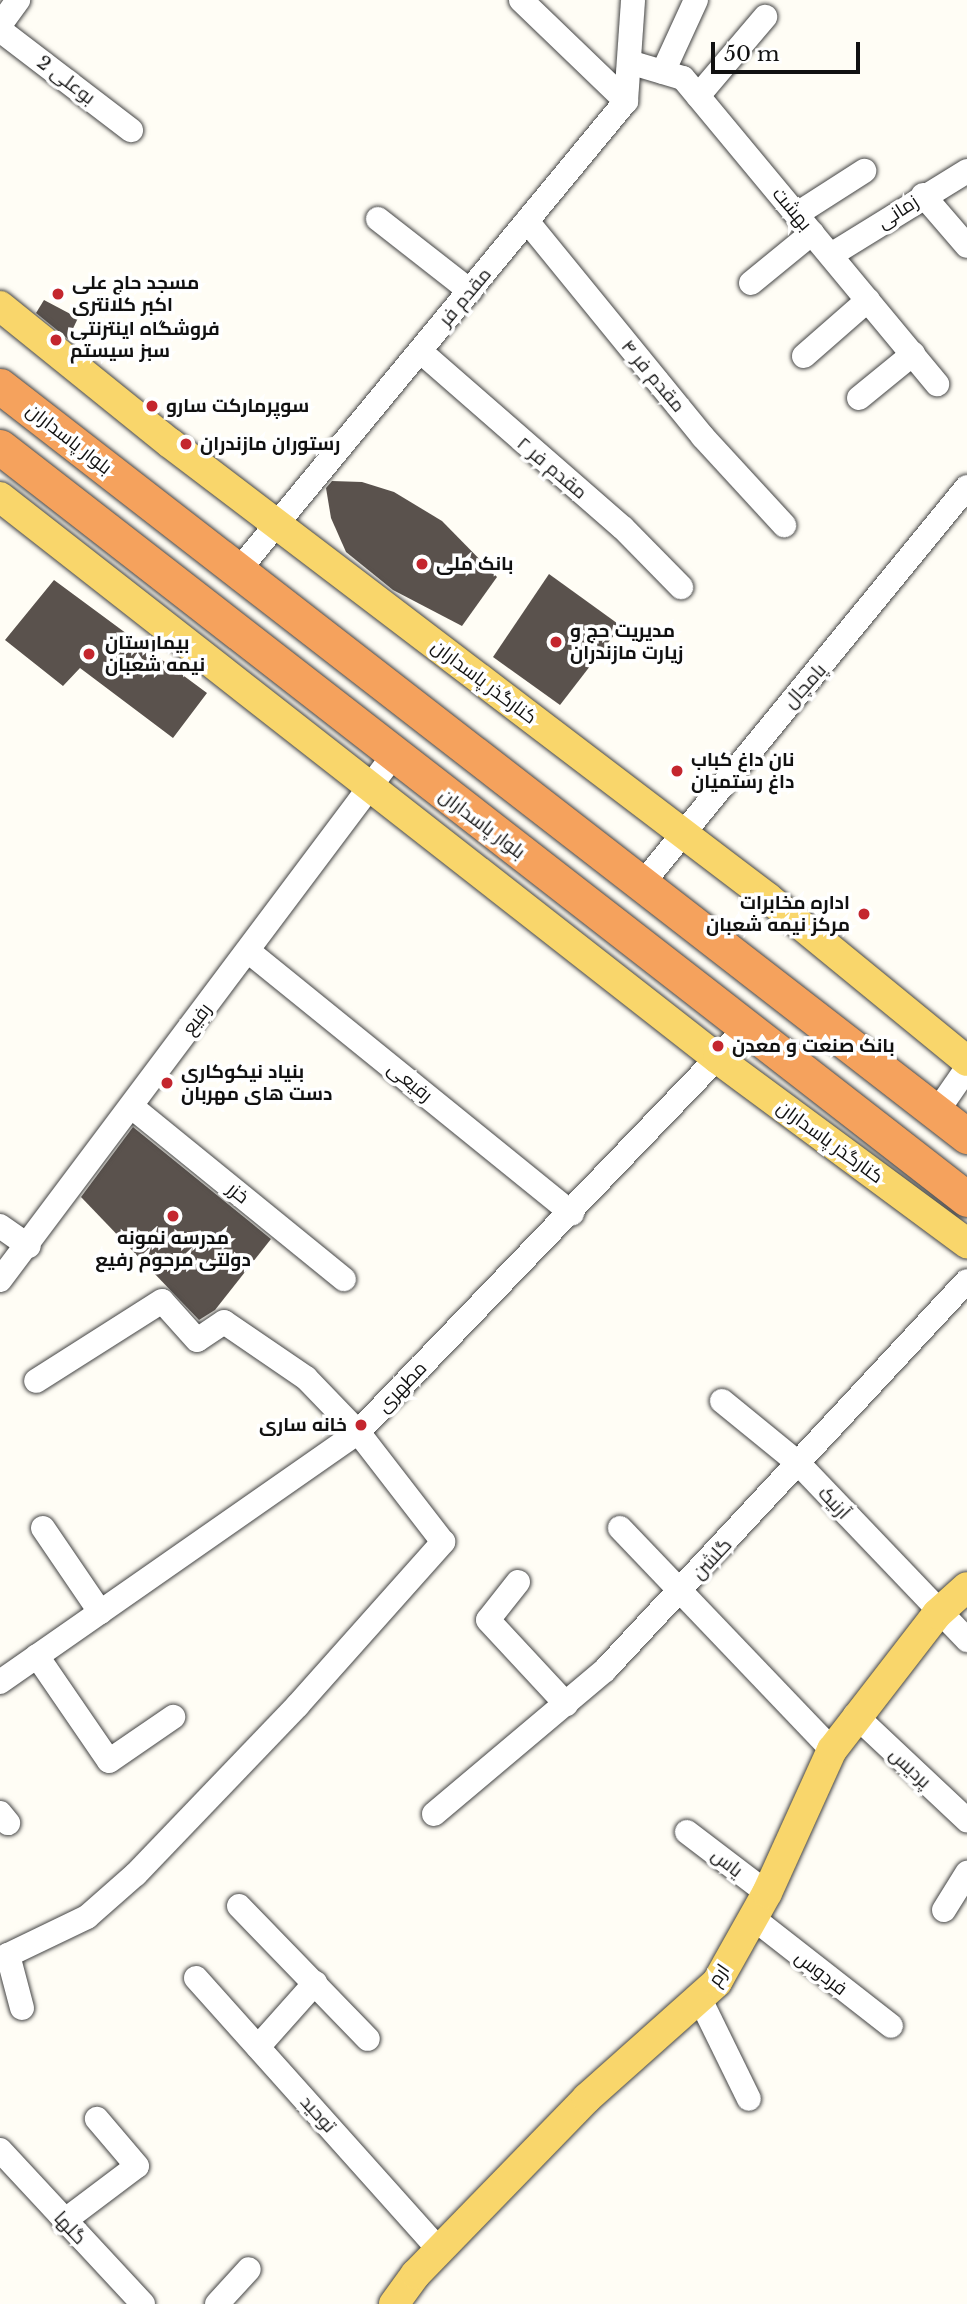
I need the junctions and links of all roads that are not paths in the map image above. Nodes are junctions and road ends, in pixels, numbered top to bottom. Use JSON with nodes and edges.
{"nodes":[{"id":1,"x":18,"y":0,"type":"edge"},
{"id":2,"x":521,"y":0,"type":"edge"},
{"id":3,"x":634,"y":0,"type":"edge"},
{"id":4,"x":696,"y":0,"type":"edge"},
{"id":5,"x":765,"y":17,"type":"dead end"},
{"id":6,"x":0,"y":27,"type":"edge"},
{"id":7,"x":629,"y":62,"type":"junction"},
{"id":8,"x":663,"y":72,"type":"junction"},
{"id":9,"x":698,"y":96,"type":"junction"},
{"id":10,"x":626,"y":101,"type":"junction"},
{"id":11,"x":131,"y":130,"type":"dead end"},
{"id":12,"x":864,"y":171,"type":"dead end"},
{"id":13,"x":967,"y":171,"type":"edge"},
{"id":14,"x":923,"y":195,"type":"junction"},
{"id":15,"x":378,"y":219,"type":"dead end"},
{"id":16,"x":527,"y":222,"type":"junction"},
{"id":17,"x":804,"y":223,"type":"junction"},
{"id":18,"x":967,"y":246,"type":"edge"},
{"id":19,"x":831,"y":255,"type":"junction"},
{"id":20,"x":751,"y":283,"type":"dead end"},
{"id":21,"x":470,"y":291,"type":"junction"},
{"id":22,"x":868,"y":300,"type":"junction"},
{"id":23,"x":0,"y":306,"type":"edge"},
{"id":24,"x":420,"y":351,"type":"junction"},
{"id":25,"x":913,"y":354,"type":"junction"},
{"id":26,"x":804,"y":356,"type":"dead end"},
{"id":27,"x":937,"y":384,"type":"dead end"},
{"id":28,"x":0,"y":386,"type":"edge"},
{"id":29,"x":859,"y":398,"type":"dead end"},
{"id":30,"x":0,"y":447,"type":"edge"},
{"id":31,"x":967,"y":487,"type":"edge"},
{"id":32,"x":0,"y":497,"type":"edge"},
{"id":33,"x":277,"y":525,"type":"junction"},
{"id":34,"x":784,"y":525,"type":"dead end"},
{"id":35,"x":238,"y":571,"type":"junction"},
{"id":36,"x":681,"y":587,"type":"dead end"},
{"id":37,"x":393,"y":756,"type":"junction"},
{"id":38,"x":368,"y":789,"type":"junction"},
{"id":39,"x":683,"y":834,"type":"junction"},
{"id":40,"x":642,"y":884,"type":"junction"},
{"id":41,"x":248,"y":951,"type":"junction"},
{"id":42,"x":747,"y":1027,"type":"junction"},
{"id":43,"x":718,"y":1059,"type":"junction"},
{"id":44,"x":967,"y":1061,"type":"edge"},
{"id":45,"x":967,"y":1068,"type":"edge"},
{"id":46,"x":132,"y":1107,"type":"junction"},
{"id":47,"x":936,"y":1112,"type":"junction"},
{"id":48,"x":967,"y":1136,"type":"edge"},
{"id":49,"x":967,"y":1199,"type":"edge"},
{"id":50,"x":572,"y":1213,"type":"junction"},
{"id":51,"x":0,"y":1226,"type":"edge"},
{"id":52,"x":967,"y":1243,"type":"edge"},
{"id":53,"x":29,"y":1246,"type":"junction"},
{"id":54,"x":344,"y":1279,"type":"dead end"},
{"id":55,"x":0,"y":1280,"type":"edge"},
{"id":56,"x":967,"y":1281,"type":"edge"},
{"id":57,"x":36,"y":1381,"type":"dead end"},
{"id":58,"x":722,"y":1401,"type":"dead end"},
{"id":59,"x":358,"y":1432,"type":"junction"},
{"id":60,"x":798,"y":1464,"type":"junction"},
{"id":61,"x":43,"y":1528,"type":"dead end"},
{"id":62,"x":620,"y":1528,"type":"dead end"},
{"id":63,"x":518,"y":1582,"type":"dead end"},
{"id":64,"x":967,"y":1587,"type":"edge"},
{"id":65,"x":683,"y":1590,"type":"junction"},
{"id":66,"x":100,"y":1612,"type":"junction"},
{"id":67,"x":937,"y":1614,"type":"junction"},
{"id":68,"x":967,"y":1640,"type":"edge"},
{"id":69,"x":37,"y":1656,"type":"junction"},
{"id":70,"x":0,"y":1682,"type":"edge"},
{"id":71,"x":566,"y":1703,"type":"junction"},
{"id":72,"x":855,"y":1715,"type":"junction"},
{"id":73,"x":173,"y":1717,"type":"dead end"},
{"id":74,"x":832,"y":1751,"type":"junction"},
{"id":75,"x":434,"y":1814,"type":"dead end"},
{"id":76,"x":967,"y":1819,"type":"edge"},
{"id":77,"x":687,"y":1832,"type":"dead end"},
{"id":78,"x":967,"y":1874,"type":"edge"},
{"id":79,"x":760,"y":1905,"type":"junction"},
{"id":80,"x":239,"y":1906,"type":"dead end"},
{"id":81,"x":944,"y":1910,"type":"dead end"},
{"id":82,"x":196,"y":1978,"type":"dead end"},
{"id":83,"x":315,"y":1983,"type":"junction"},
{"id":84,"x":700,"y":1999,"type":"junction"},
{"id":85,"x":22,"y":2008,"type":"dead end"},
{"id":86,"x":891,"y":2026,"type":"dead end"},
{"id":87,"x":368,"y":2039,"type":"dead end"},
{"id":88,"x":258,"y":2047,"type":"junction"},
{"id":89,"x":748,"y":2099,"type":"dead end"},
{"id":90,"x":97,"y":2119,"type":"dead end"},
{"id":91,"x":0,"y":2150,"type":"edge"},
{"id":92,"x":64,"y":2221,"type":"junction"},
{"id":93,"x":439,"y":2250,"type":"junction"},
{"id":94,"x":249,"y":2269,"type":"dead end"},
{"id":95,"x":400,"y":2301,"type":"edge"},
{"id":96,"x":142,"y":2304,"type":"edge"},
{"id":97,"x":218,"y":2304,"type":"edge"}],
"edges":[{"from":1,"to":6,"type":"street"},
{"from":2,"to":10,"type":"street"},
{"from":3,"to":7,"type":"street"},
{"from":4,"to":8,"type":"street"},
{"from":5,"to":9,"type":"street"},
{"from":6,"to":11,"type":"street","name":"بوعلی 2"},
{"from":7,"to":8,"type":"street","name":"بهشت"},
{"from":7,"to":10,"type":"street"},
{"from":8,"to":9,"type":"street","name":"بهشت"},
{"from":9,"to":17,"type":"street","name":"بهشت"},
{"from":10,"to":16,"type":"street","name":"مقدم فر"},
{"from":12,"to":17,"type":"street"},
{"from":13,"to":14,"type":"street","name":"زمانی"},
{"from":14,"to":18,"type":"street"},
{"from":14,"to":19,"type":"street","name":"زمانی"},
{"from":15,"to":21,"type":"street"},
{"from":16,"to":21,"type":"street","name":"مقدم فر"},
{"from":16,"to":34,"type":"street","name":"مقدم فر ۴"},
{"from":17,"to":19,"type":"street","name":"بهشت"},
{"from":17,"to":20,"type":"street"},
{"from":19,"to":22,"type":"street","name":"بهشت"},
{"from":21,"to":24,"type":"street","name":"مقدم فر"},
{"from":22,"to":25,"type":"street","name":"بهشت"},
{"from":22,"to":26,"type":"street"},
{"from":23,"to":33,"type":"main road","name":"کنارگذر پاسداران"},
{"from":24,"to":33,"type":"street","name":"مقدم فر"},
{"from":24,"to":36,"type":"street","name":"مقدم فر ۲"},
{"from":25,"to":27,"type":"street","name":"بهشت"},
{"from":25,"to":29,"type":"street"},
{"from":28,"to":35,"type":"highway","name":"بلوار پاسداران"},
{"from":30,"to":37,"type":"highway","name":"بلوار پاسداران"},
{"from":31,"to":39,"type":"street","name":"پامچال"},
{"from":32,"to":38,"type":"main road","name":"کنارگذر پاسداران"},
{"from":33,"to":35,"type":"street","name":"مقدم فر"},
{"from":33,"to":39,"type":"main road","name":"کنارگذر پاسداران"},
{"from":35,"to":40,"type":"highway","name":"بلوار پاسداران"},
{"from":37,"to":38,"type":"street","name":"رفیع"},
{"from":37,"to":42,"type":"highway","name":"بلوار پاسداران"},
{"from":38,"to":41,"type":"street","name":"رفیع"},
{"from":38,"to":43,"type":"main road","name":"کنارگذر پاسداران"},
{"from":39,"to":40,"type":"street","name":"پامچال"},
{"from":39,"to":44,"type":"main road","name":"کنارگذر پاسداران"},
{"from":40,"to":47,"type":"highway","name":"بلوار پاسداران"},
{"from":41,"to":46,"type":"street","name":"رفیع"},
{"from":41,"to":50,"type":"street","name":"رفیعی"},
{"from":42,"to":43,"type":"street","name":"مطهری"},
{"from":42,"to":49,"type":"highway","name":"بلوار پاسداران"},
{"from":43,"to":50,"type":"street","name":"مطهری"},
{"from":43,"to":52,"type":"main road","name":"کنارگذر پاسداران"},
{"from":45,"to":47,"type":"street"},
{"from":46,"to":53,"type":"street","name":"رفیع"},
{"from":46,"to":54,"type":"street","name":"خزر"},
{"from":47,"to":48,"type":"highway","name":"بلوار پاسداران"},
{"from":50,"to":59,"type":"street","name":"مطهری"},
{"from":51,"to":53,"type":"street"},
{"from":53,"to":55,"type":"street","name":"رفیع"},
{"from":56,"to":60,"type":"street","name":"گلشن"},
{"from":57,"to":59,"type":"street"},
{"from":58,"to":60,"type":"street","name":"آرنیک"},
{"from":59,"to":66,"type":"street","name":"مطهری"},
{"from":59,"to":85,"type":"street"},
{"from":60,"to":65,"type":"street","name":"گلشن"},
{"from":60,"to":67,"type":"street","name":"آرنیک"},
{"from":61,"to":66,"type":"street"},
{"from":62,"to":65,"type":"street"},
{"from":63,"to":71,"type":"street"},
{"from":64,"to":67,"type":"main road","name":"ارم"},
{"from":65,"to":71,"type":"street","name":"گلشن"},
{"from":65,"to":74,"type":"street"},
{"from":66,"to":69,"type":"street","name":"مطهری"},
{"from":67,"to":68,"type":"street","name":"آرنیک"},
{"from":67,"to":72,"type":"main road","name":"ارم"},
{"from":69,"to":70,"type":"street","name":"مطهری"},
{"from":69,"to":73,"type":"street"},
{"from":71,"to":75,"type":"street","name":"گلشن"},
{"from":72,"to":74,"type":"main road","name":"ارم"},
{"from":72,"to":76,"type":"street","name":"پردیس"},
{"from":74,"to":79,"type":"main road","name":"ارم"},
{"from":77,"to":79,"type":"street","name":"یاس"},
{"from":78,"to":81,"type":"street"},
{"from":79,"to":84,"type":"main road","name":"ارم"},
{"from":79,"to":86,"type":"street","name":"فردوس"},
{"from":80,"to":83,"type":"street"},
{"from":82,"to":88,"type":"street","name":"توحید"},
{"from":83,"to":87,"type":"street"},
{"from":83,"to":88,"type":"street"},
{"from":84,"to":89,"type":"street"},
{"from":84,"to":93,"type":"main road","name":"ارم"},
{"from":88,"to":93,"type":"street","name":"توحید"},
{"from":90,"to":92,"type":"street"},
{"from":91,"to":92,"type":"street","name":"گلها"},
{"from":92,"to":96,"type":"street","name":"گلها"},
{"from":93,"to":95,"type":"main road","name":"ارم"},
{"from":94,"to":97,"type":"street"}]}
